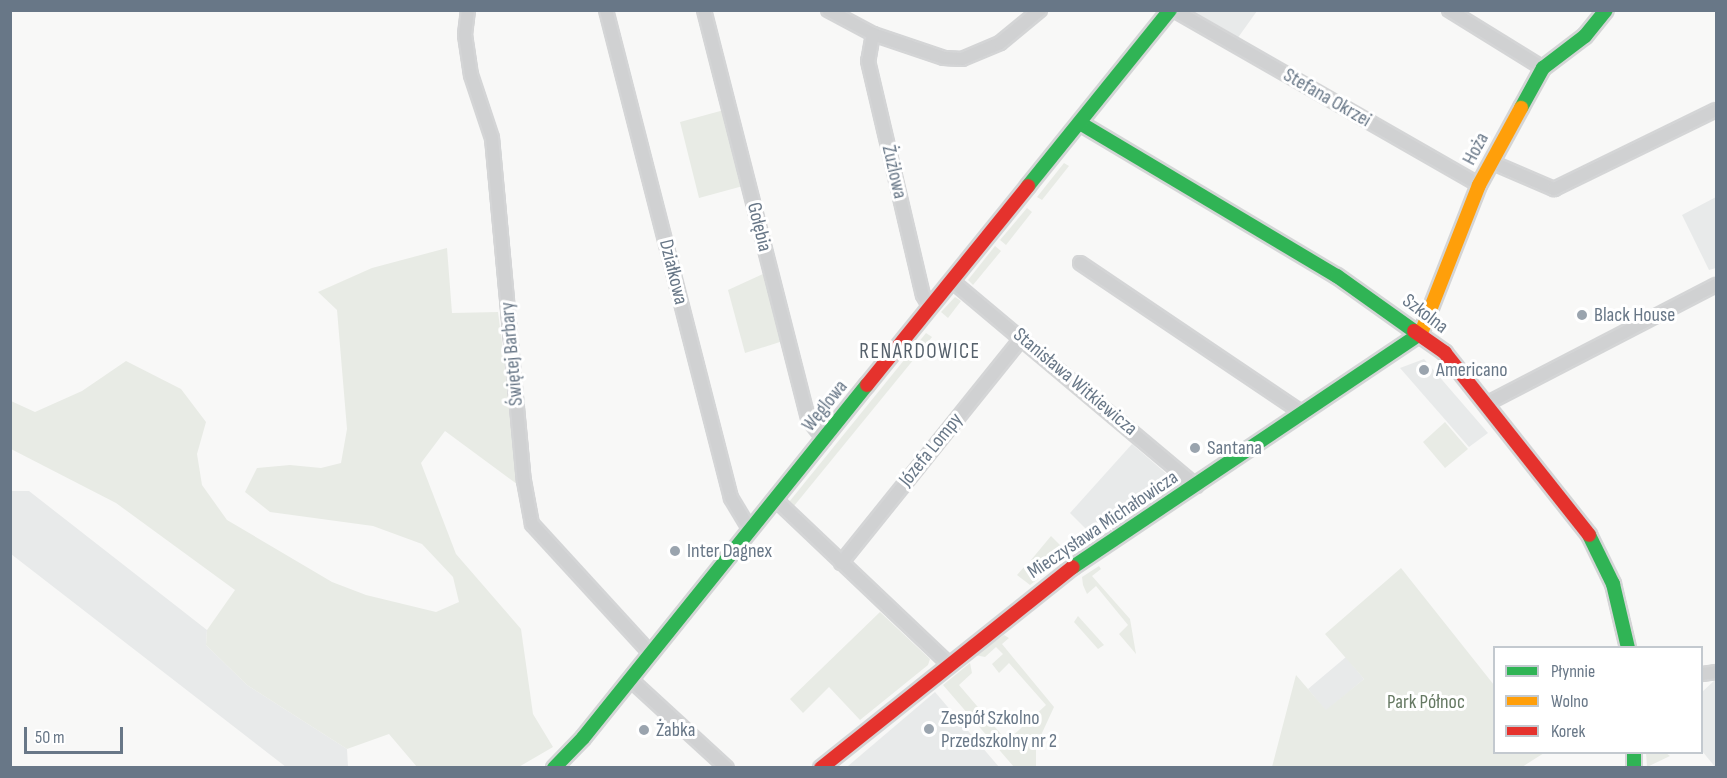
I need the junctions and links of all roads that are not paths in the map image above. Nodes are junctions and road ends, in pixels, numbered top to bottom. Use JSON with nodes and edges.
{"nodes":[{"id":1,"x":468,"y":10,"type":"edge"},
{"id":2,"x":606,"y":10,"type":"edge"},
{"id":3,"x":704,"y":10,"type":"edge"},
{"id":4,"x":828,"y":10,"type":"edge"},
{"id":5,"x":1040,"y":10,"type":"edge"},
{"id":6,"x":1172,"y":10,"type":"edge"},
{"id":7,"x":1449,"y":10,"type":"edge"},
{"id":8,"x":1606,"y":10,"type":"edge"},
{"id":9,"x":873,"y":34,"type":"junction"},
{"id":10,"x":1543,"y":68,"type":"junction"},
{"id":11,"x":1716,"y":110,"type":"edge"},
{"id":12,"x":1080,"y":123,"type":"junction"},
{"id":13,"x":1491,"y":162,"type":"junction"},
{"id":14,"x":1479,"y":185,"type":"junction"},
{"id":15,"x":1080,"y":263,"type":"dead end"},
{"id":16,"x":952,"y":281,"type":"junction"},
{"id":17,"x":1716,"y":285,"type":"edge"},
{"id":18,"x":930,"y":307,"type":"junction"},
{"id":19,"x":1421,"y":333,"type":"junction"},
{"id":20,"x":1022,"y":338,"type":"junction"},
{"id":21,"x":1488,"y":402,"type":"junction"},
{"id":22,"x":1302,"y":413,"type":"junction"},
{"id":23,"x":824,"y":439,"type":"junction"},
{"id":24,"x":1196,"y":486,"type":"junction"},
{"id":25,"x":775,"y":499,"type":"junction"},
{"id":26,"x":750,"y":530,"type":"junction"},
{"id":27,"x":841,"y":563,"type":"junction"},
{"id":28,"x":1628,"y":646,"type":"edge"},
{"id":29,"x":651,"y":654,"type":"junction"},
{"id":30,"x":948,"y":663,"type":"junction"},
{"id":31,"x":631,"y":680,"type":"junction"},
{"id":32,"x":1634,"y":759,"type":"edge"},
{"id":33,"x":554,"y":768,"type":"edge"},
{"id":34,"x":727,"y":768,"type":"edge"},
{"id":35,"x":821,"y":768,"type":"edge"},
{"id":36,"x":1622,"y":768,"type":"edge"}],
"edges":[{"from":1,"to":29,"type":"street","name":"Świętej Barbary"},
{"from":2,"to":26,"type":"street","name":"Działkowa"},
{"from":3,"to":23,"type":"street","name":"Gołębia"},
{"from":4,"to":9,"type":"street"},
{"from":5,"to":9,"type":"street"},
{"from":6,"to":12,"type":"street","name":"Węglowa"},
{"from":6,"to":14,"type":"street","name":"Stefana Okrzei"},
{"from":7,"to":10,"type":"street"},
{"from":8,"to":10,"type":"street","name":"Hoża"},
{"from":9,"to":18,"type":"street","name":"Żużlowa"},
{"from":10,"to":13,"type":"street","name":"Hoża"},
{"from":11,"to":13,"type":"street"},
{"from":12,"to":16,"type":"street","name":"Węglowa"},
{"from":12,"to":19,"type":"street","name":"Szkolna"},
{"from":13,"to":14,"type":"street","name":"Hoża"},
{"from":14,"to":19,"type":"street","name":"Hoża"},
{"from":15,"to":22,"type":"street"},
{"from":16,"to":18,"type":"street","name":"Węglowa"},
{"from":16,"to":20,"type":"street","name":"Stanisława Witkiewicza"},
{"from":17,"to":21,"type":"street"},
{"from":18,"to":23,"type":"street","name":"Węglowa"},
{"from":19,"to":21,"type":"street","name":"Szkolna"},
{"from":19,"to":22,"type":"street","name":"Mieczysława Michałowicza"},
{"from":20,"to":24,"type":"street","name":"Stanisława Witkiewicza"},
{"from":20,"to":27,"type":"street","name":"Józefa Lompy"},
{"from":21,"to":28,"type":"street","name":"Szkolna"},
{"from":22,"to":24,"type":"street","name":"Mieczysława Michałowicza"},
{"from":23,"to":25,"type":"street","name":"Węglowa"},
{"from":24,"to":30,"type":"street","name":"Mieczysława Michałowicza"},
{"from":25,"to":26,"type":"street","name":"Węglowa"},
{"from":25,"to":27,"type":"street"},
{"from":26,"to":29,"type":"street","name":"Węglowa"},
{"from":27,"to":30,"type":"street"},
{"from":29,"to":31,"type":"street","name":"Węglowa"},
{"from":30,"to":35,"type":"street","name":"Mieczysława Michałowicza"},
{"from":31,"to":33,"type":"street","name":"Węglowa"},
{"from":31,"to":34,"type":"street"},
{"from":32,"to":36,"type":"street"}]}
